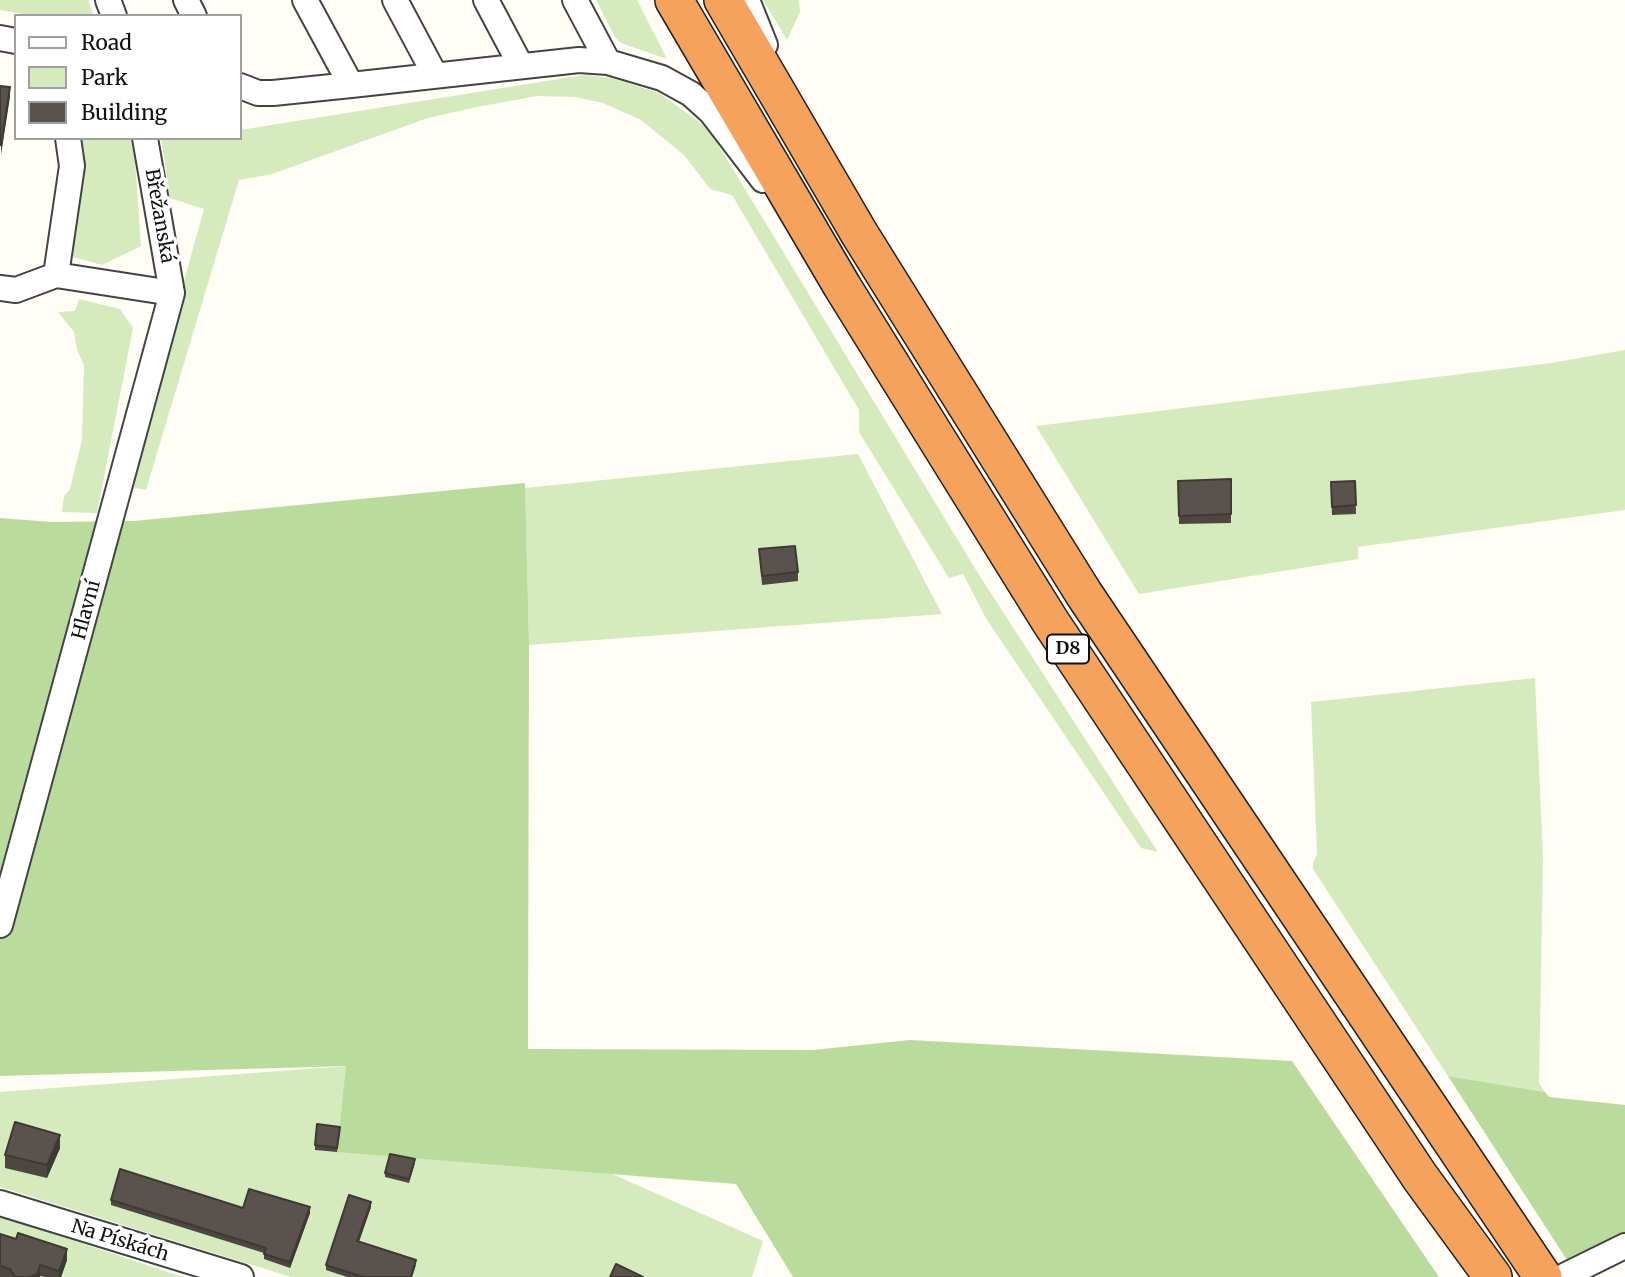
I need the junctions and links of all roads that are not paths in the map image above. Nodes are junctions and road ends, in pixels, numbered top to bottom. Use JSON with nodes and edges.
{"nodes":[{"id":1,"x":305,"y":0,"type":"edge"},
{"id":2,"x":395,"y":0,"type":"edge"},
{"id":3,"x":486,"y":0,"type":"edge"},
{"id":4,"x":575,"y":0,"type":"edge"},
{"id":5,"x":674,"y":0,"type":"edge"},
{"id":6,"x":723,"y":0,"type":"edge"},
{"id":7,"x":747,"y":0,"type":"edge"},
{"id":8,"x":608,"y":62,"type":"junction"},
{"id":9,"x":521,"y":66,"type":"junction"},
{"id":10,"x":435,"y":75,"type":"junction"},
{"id":11,"x":351,"y":85,"type":"junction"},
{"id":12,"x":242,"y":87,"type":"edge"},
{"id":13,"x":794,"y":121,"type":"junction"},
{"id":14,"x":68,"y":140,"type":"edge"},
{"id":15,"x":145,"y":140,"type":"edge"},
{"id":16,"x":56,"y":275,"type":"junction"},
{"id":17,"x":842,"y":286,"type":"junction"},
{"id":18,"x":0,"y":288,"type":"edge"},
{"id":19,"x":172,"y":293,"type":"junction"},
{"id":20,"x":0,"y":925,"type":"edge"},
{"id":21,"x":0,"y":1203,"type":"edge"},
{"id":22,"x":1625,"y":1245,"type":"edge"},
{"id":23,"x":1625,"y":1263,"type":"edge"},
{"id":24,"x":1549,"y":1276,"type":"edge"},
{"id":25,"x":1598,"y":1276,"type":"edge"},
{"id":26,"x":241,"y":1277,"type":"edge"},
{"id":27,"x":1493,"y":1277,"type":"edge"}],
"edges":[{"from":1,"to":11,"type":"street"},
{"from":2,"to":10,"type":"street"},
{"from":3,"to":9,"type":"street"},
{"from":4,"to":8,"type":"street"},
{"from":5,"to":17,"type":"highway","number":"D8"},
{"from":6,"to":13,"type":"highway","number":"D8"},
{"from":7,"to":13,"type":"street"},
{"from":8,"to":9,"type":"street"},
{"from":8,"to":17,"type":"street"},
{"from":9,"to":10,"type":"street"},
{"from":10,"to":11,"type":"street"},
{"from":11,"to":12,"type":"street"},
{"from":13,"to":24,"type":"highway","number":"D8"},
{"from":14,"to":16,"type":"street"},
{"from":15,"to":19,"type":"street","name":"Břežanská"},
{"from":16,"to":18,"type":"street"},
{"from":16,"to":19,"type":"street"},
{"from":17,"to":27,"type":"highway","number":"D8"},
{"from":19,"to":20,"type":"street","name":"Hlavní"},
{"from":21,"to":26,"type":"street","name":"Na Pískách"},
{"from":22,"to":24,"type":"street"},
{"from":23,"to":25,"type":"street"}]}
